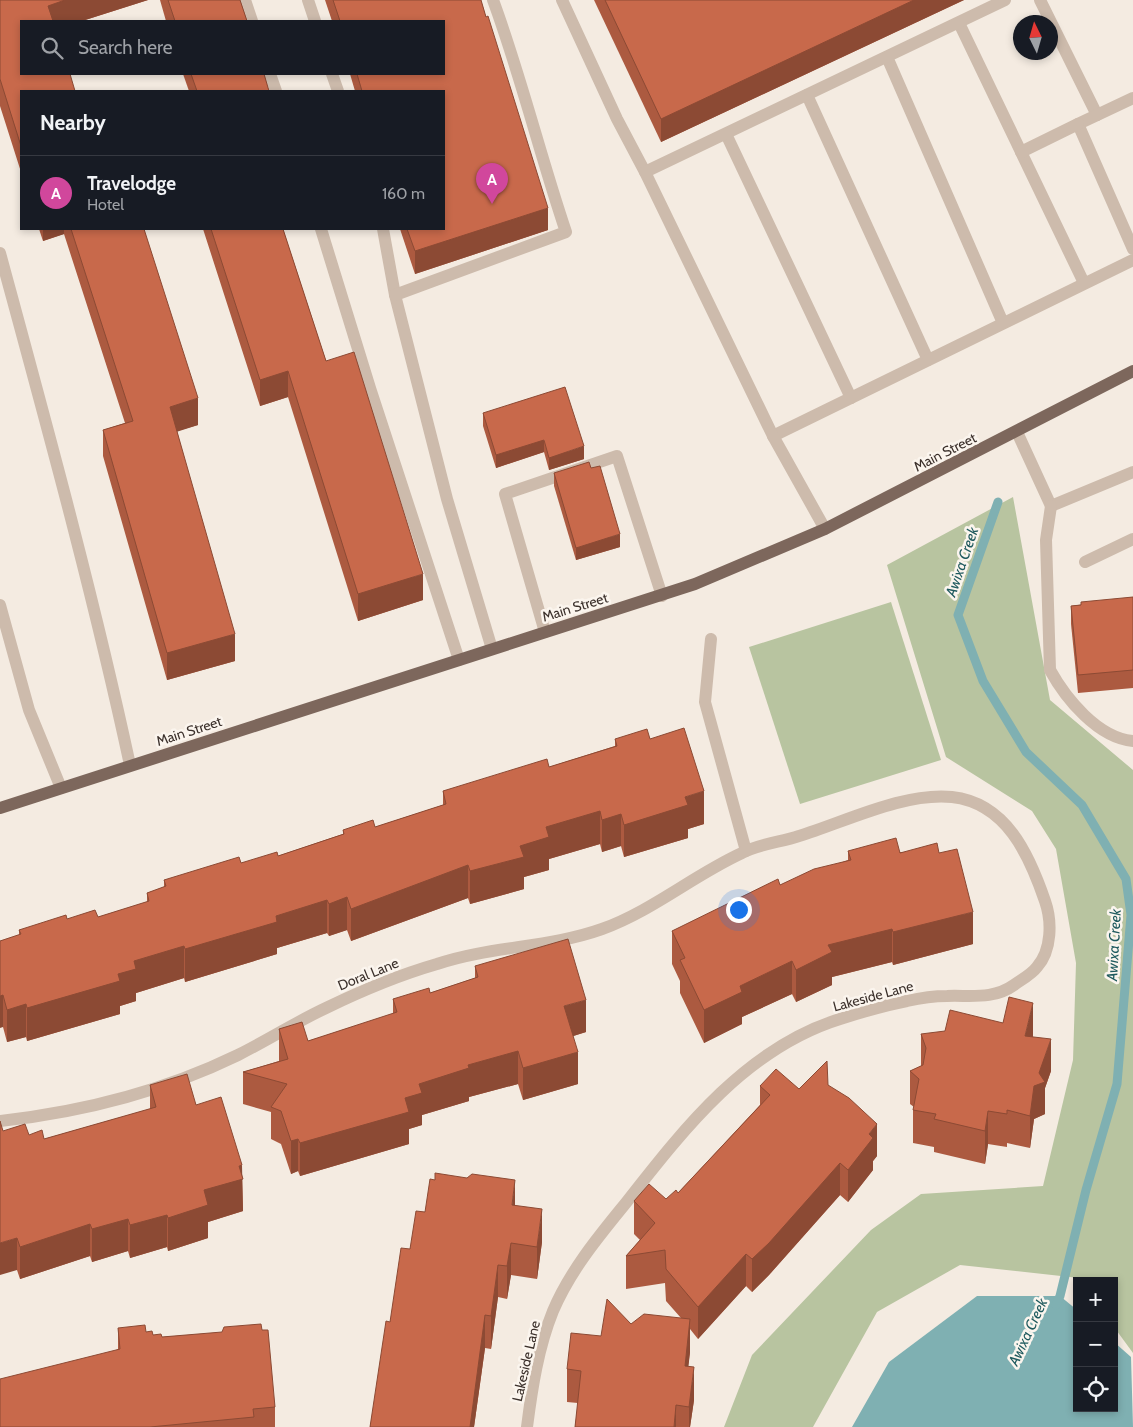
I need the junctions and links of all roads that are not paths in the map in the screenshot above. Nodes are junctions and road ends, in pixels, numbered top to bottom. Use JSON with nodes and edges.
{"nodes":[{"id":1,"x":245,"y":0,"type":"edge"},
{"id":2,"x":308,"y":0,"type":"edge"},
{"id":3,"x":493,"y":0,"type":"edge"},
{"id":4,"x":562,"y":0,"type":"edge"},
{"id":5,"x":1005,"y":0,"type":"edge"},
{"id":6,"x":1040,"y":0,"type":"edge"},
{"id":7,"x":252,"y":20,"type":"edge"},
{"id":8,"x":315,"y":20,"type":"edge"},
{"id":9,"x":959,"y":22,"type":"junction"},
{"id":10,"x":887,"y":57,"type":"junction"},
{"id":11,"x":270,"y":75,"type":"edge"},
{"id":12,"x":332,"y":75,"type":"edge"},
{"id":13,"x":276,"y":90,"type":"edge"},
{"id":14,"x":338,"y":90,"type":"edge"},
{"id":15,"x":807,"y":95,"type":"junction"},
{"id":16,"x":1133,"y":98,"type":"edge"},
{"id":17,"x":1097,"y":115,"type":"junction"},
{"id":18,"x":1078,"y":124,"type":"junction"},
{"id":19,"x":726,"y":134,"type":"junction"},
{"id":20,"x":1021,"y":152,"type":"junction"},
{"id":21,"x":645,"y":172,"type":"junction"},
{"id":22,"x":321,"y":230,"type":"edge"},
{"id":23,"x":383,"y":230,"type":"edge"},
{"id":24,"x":1133,"y":249,"type":"edge"},
{"id":25,"x":0,"y":253,"type":"edge"},
{"id":26,"x":1133,"y":260,"type":"edge"},
{"id":27,"x":1084,"y":283,"type":"junction"},
{"id":28,"x":394,"y":295,"type":"junction"},
{"id":29,"x":1003,"y":323,"type":"junction"},
{"id":30,"x":928,"y":360,"type":"junction"},
{"id":31,"x":1133,"y":371,"type":"edge"},
{"id":32,"x":851,"y":398,"type":"junction"},
{"id":33,"x":1017,"y":432,"type":"junction"},
{"id":34,"x":774,"y":436,"type":"junction"},
{"id":35,"x":1133,"y":472,"type":"edge"},
{"id":36,"x":1052,"y":506,"type":"junction"},
{"id":37,"x":825,"y":529,"type":"junction"},
{"id":38,"x":1133,"y":539,"type":"edge"},
{"id":39,"x":1085,"y":562,"type":"dead end"},
{"id":40,"x":662,"y":596,"type":"junction"},
{"id":41,"x":0,"y":605,"type":"edge"},
{"id":42,"x":545,"y":632,"type":"junction"},
{"id":43,"x":711,"y":639,"type":"dead end"},
{"id":44,"x":492,"y":649,"type":"junction"},
{"id":45,"x":460,"y":660,"type":"junction"},
{"id":46,"x":1133,"y":740,"type":"edge"},
{"id":47,"x":130,"y":765,"type":"junction"},
{"id":48,"x":61,"y":788,"type":"junction"},
{"id":49,"x":0,"y":808,"type":"edge"},
{"id":50,"x":746,"y":851,"type":"junction"},
{"id":51,"x":0,"y":1121,"type":"edge"},
{"id":52,"x":527,"y":1427,"type":"edge"}],
"edges":[{"from":1,"to":7,"type":"street"},
{"from":2,"to":8,"type":"street"},
{"from":3,"to":28,"type":"street"},
{"from":4,"to":21,"type":"street"},
{"from":5,"to":9,"type":"street"},
{"from":6,"to":17,"type":"street"},
{"from":9,"to":10,"type":"street"},
{"from":9,"to":20,"type":"street"},
{"from":10,"to":15,"type":"street"},
{"from":10,"to":29,"type":"street"},
{"from":11,"to":13,"type":"street"},
{"from":12,"to":14,"type":"street"},
{"from":15,"to":19,"type":"street"},
{"from":15,"to":30,"type":"street"},
{"from":16,"to":17,"type":"street"},
{"from":17,"to":18,"type":"street"},
{"from":18,"to":20,"type":"street"},
{"from":18,"to":24,"type":"street"},
{"from":19,"to":21,"type":"street"},
{"from":19,"to":32,"type":"street"},
{"from":20,"to":27,"type":"street"},
{"from":21,"to":34,"type":"street"},
{"from":22,"to":45,"type":"street"},
{"from":23,"to":28,"type":"street"},
{"from":25,"to":47,"type":"street"},
{"from":26,"to":27,"type":"street"},
{"from":27,"to":29,"type":"street"},
{"from":28,"to":44,"type":"street"},
{"from":29,"to":30,"type":"street"},
{"from":30,"to":32,"type":"street"},
{"from":31,"to":33,"type":"main road","name":"Main Street"},
{"from":32,"to":34,"type":"street"},
{"from":33,"to":36,"type":"street"},
{"from":33,"to":37,"type":"main road","name":"Main Street"},
{"from":34,"to":37,"type":"street"},
{"from":35,"to":36,"type":"street"},
{"from":36,"to":46,"type":"street"},
{"from":37,"to":40,"type":"main road","name":"Main Street"},
{"from":38,"to":39,"type":"street"},
{"from":40,"to":42,"type":"main road","name":"Main Street"},
{"from":40,"to":42,"type":"street"},
{"from":41,"to":48,"type":"street"},
{"from":42,"to":44,"type":"main road","name":"Main Street"},
{"from":43,"to":50,"type":"street"},
{"from":44,"to":45,"type":"main road","name":"Main Street"},
{"from":45,"to":47,"type":"main road","name":"Main Street"},
{"from":47,"to":48,"type":"main road","name":"Main Street"},
{"from":48,"to":49,"type":"main road","name":"Main Street"},
{"from":50,"to":51,"type":"street","name":"Doral Lane"},
{"from":50,"to":52,"type":"street","name":"Lakeside Lane"}]}
